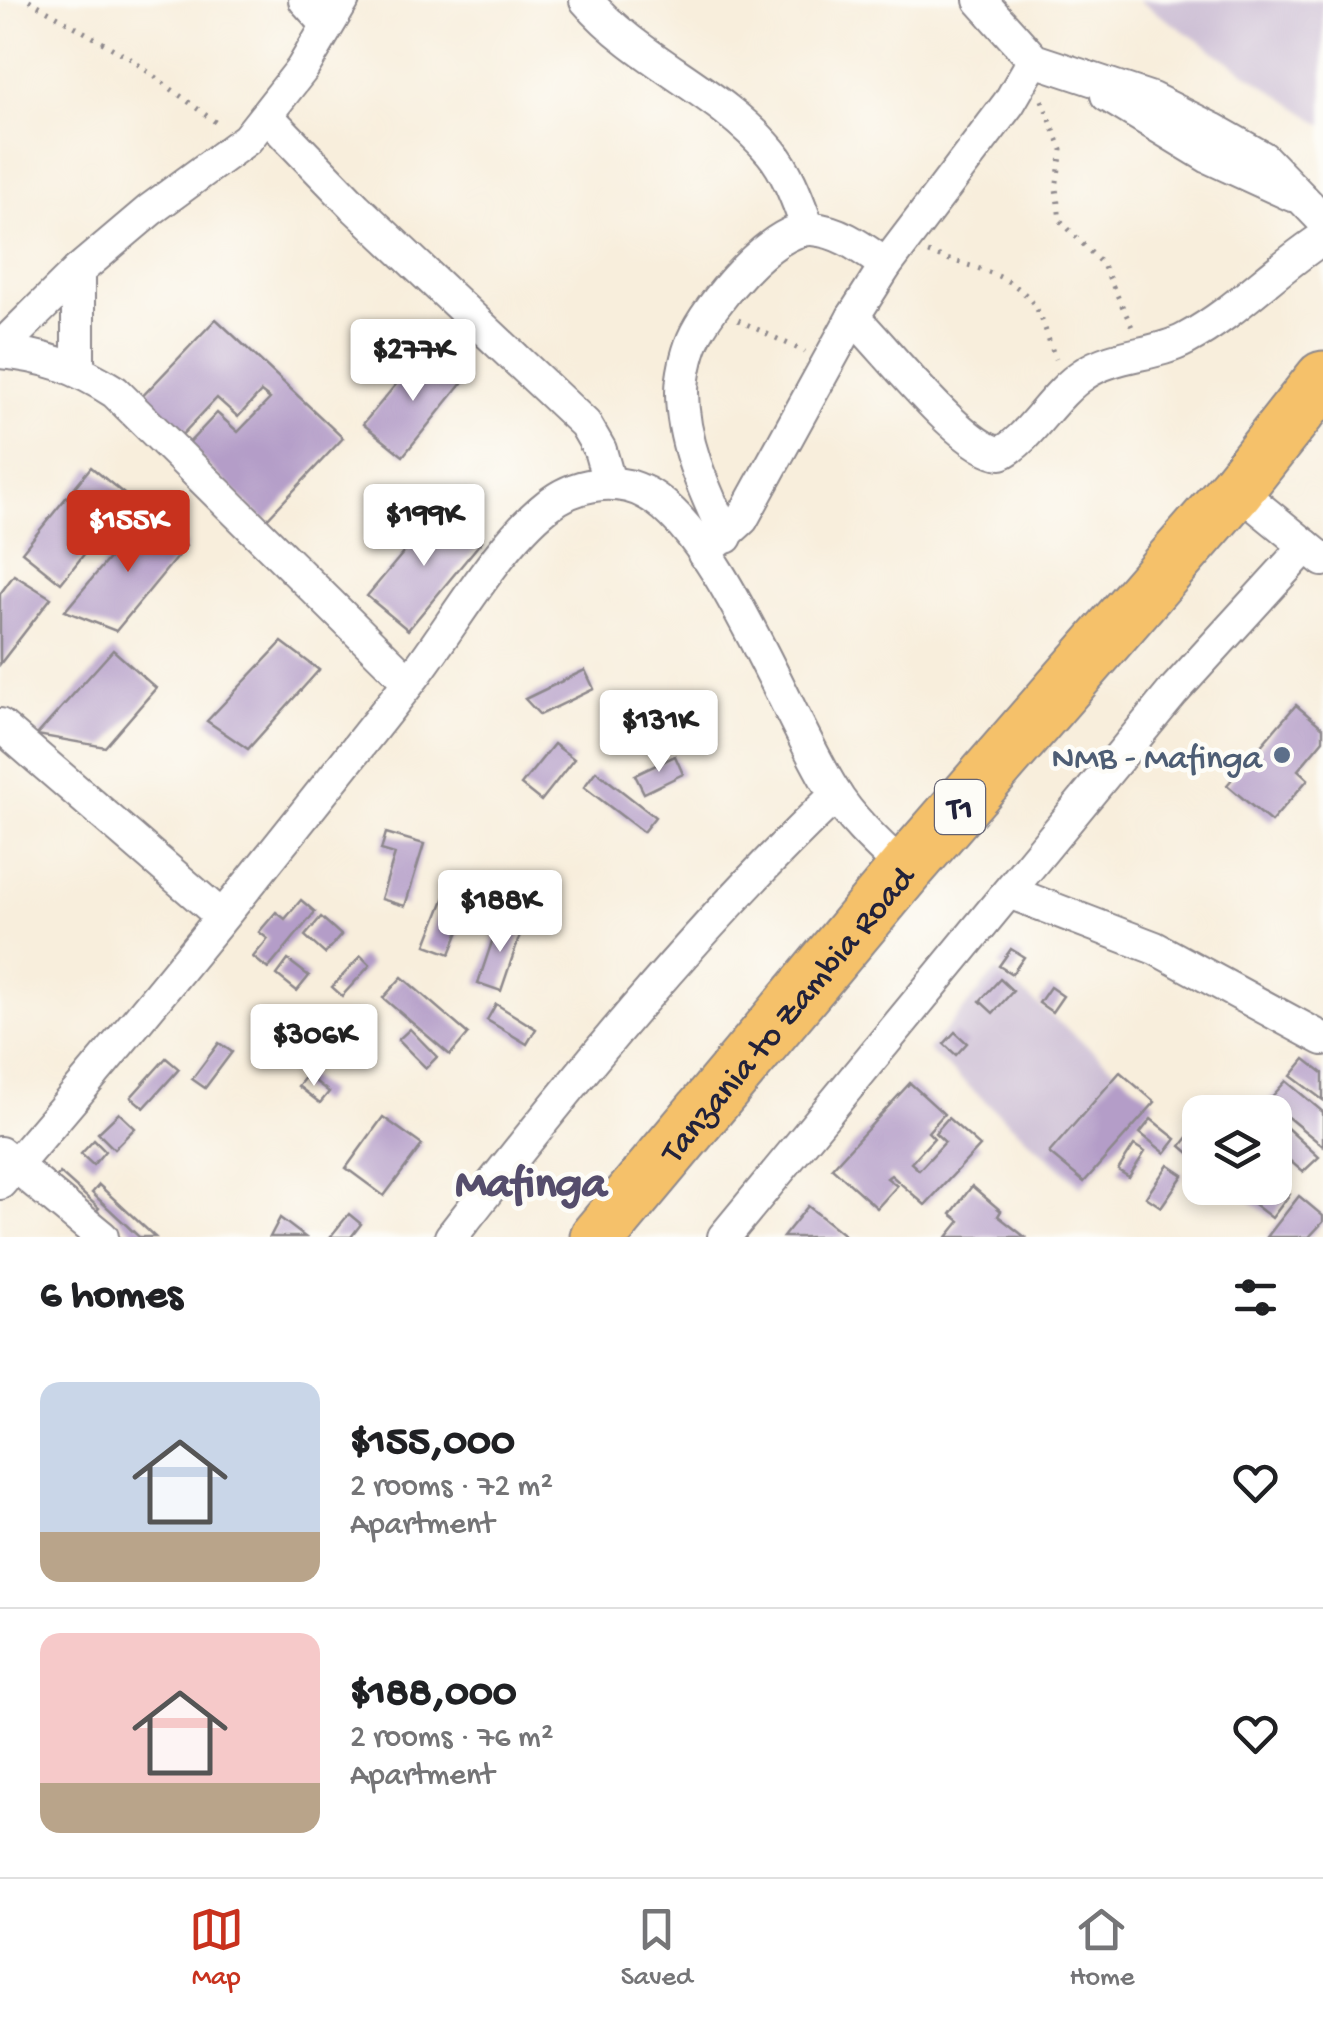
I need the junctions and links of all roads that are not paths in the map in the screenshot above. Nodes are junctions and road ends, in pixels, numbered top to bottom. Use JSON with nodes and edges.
{"nodes":[{"id":1,"x":586,"y":0,"type":"edge"},
{"id":2,"x":980,"y":0,"type":"edge"},
{"id":3,"x":325,"y":8,"type":"edge"},
{"id":4,"x":1031,"y":65,"type":"junction"},
{"id":5,"x":257,"y":128,"type":"junction"},
{"id":6,"x":1314,"y":210,"type":"edge"},
{"id":7,"x":808,"y":228,"type":"junction"},
{"id":8,"x":1323,"y":238,"type":"edge"},
{"id":9,"x":896,"y":252,"type":"junction"},
{"id":10,"x":78,"y":271,"type":"junction"},
{"id":11,"x":852,"y":317,"type":"junction"},
{"id":12,"x":0,"y":350,"type":"edge"},
{"id":13,"x":78,"y":368,"type":"junction"},
{"id":14,"x":1323,"y":379,"type":"edge"},
{"id":15,"x":609,"y":482,"type":"junction"},
{"id":16,"x":1236,"y":490,"type":"junction"},
{"id":17,"x":715,"y":545,"type":"junction"},
{"id":18,"x":1314,"y":553,"type":"edge"},
{"id":19,"x":409,"y":682,"type":"junction"},
{"id":20,"x":0,"y":724,"type":"edge"},
{"id":21,"x":836,"y":796,"type":"junction"},
{"id":22,"x":905,"y":870,"type":"junction"},
{"id":23,"x":1008,"y":892,"type":"junction"},
{"id":24,"x":220,"y":915,"type":"junction"},
{"id":25,"x":1323,"y":1039,"type":"edge"},
{"id":26,"x":5,"y":1167,"type":"edge"},
{"id":27,"x":102,"y":1237,"type":"edge"},
{"id":28,"x":451,"y":1237,"type":"edge"},
{"id":29,"x":598,"y":1237,"type":"edge"},
{"id":30,"x":724,"y":1237,"type":"edge"}],
"edges":[{"from":1,"to":7,"type":"street"},
{"from":2,"to":4,"type":"street"},
{"from":3,"to":5,"type":"street"},
{"from":4,"to":6,"type":"street"},
{"from":4,"to":9,"type":"street"},
{"from":5,"to":10,"type":"street"},
{"from":5,"to":15,"type":"street"},
{"from":7,"to":9,"type":"street"},
{"from":7,"to":17,"type":"street"},
{"from":8,"to":11,"type":"street"},
{"from":9,"to":11,"type":"street"},
{"from":10,"to":12,"type":"street"},
{"from":10,"to":13,"type":"street"},
{"from":11,"to":17,"type":"street"},
{"from":12,"to":13,"type":"street"},
{"from":13,"to":19,"type":"street"},
{"from":14,"to":16,"type":"highway","name":"Tanzania to Zambia Road","number":"T1"},
{"from":15,"to":17,"type":"street"},
{"from":15,"to":19,"type":"street"},
{"from":16,"to":18,"type":"street"},
{"from":16,"to":22,"type":"highway","name":"Tanzania to Zambia Road","number":"T1"},
{"from":17,"to":21,"type":"street"},
{"from":18,"to":23,"type":"street"},
{"from":19,"to":24,"type":"street"},
{"from":20,"to":24,"type":"street"},
{"from":21,"to":22,"type":"street"},
{"from":21,"to":28,"type":"street"},
{"from":22,"to":29,"type":"highway","name":"Tanzania to Zambia Road","number":"T1"},
{"from":23,"to":25,"type":"street"},
{"from":23,"to":30,"type":"street"},
{"from":24,"to":26,"type":"street"},
{"from":26,"to":27,"type":"street"}]}
